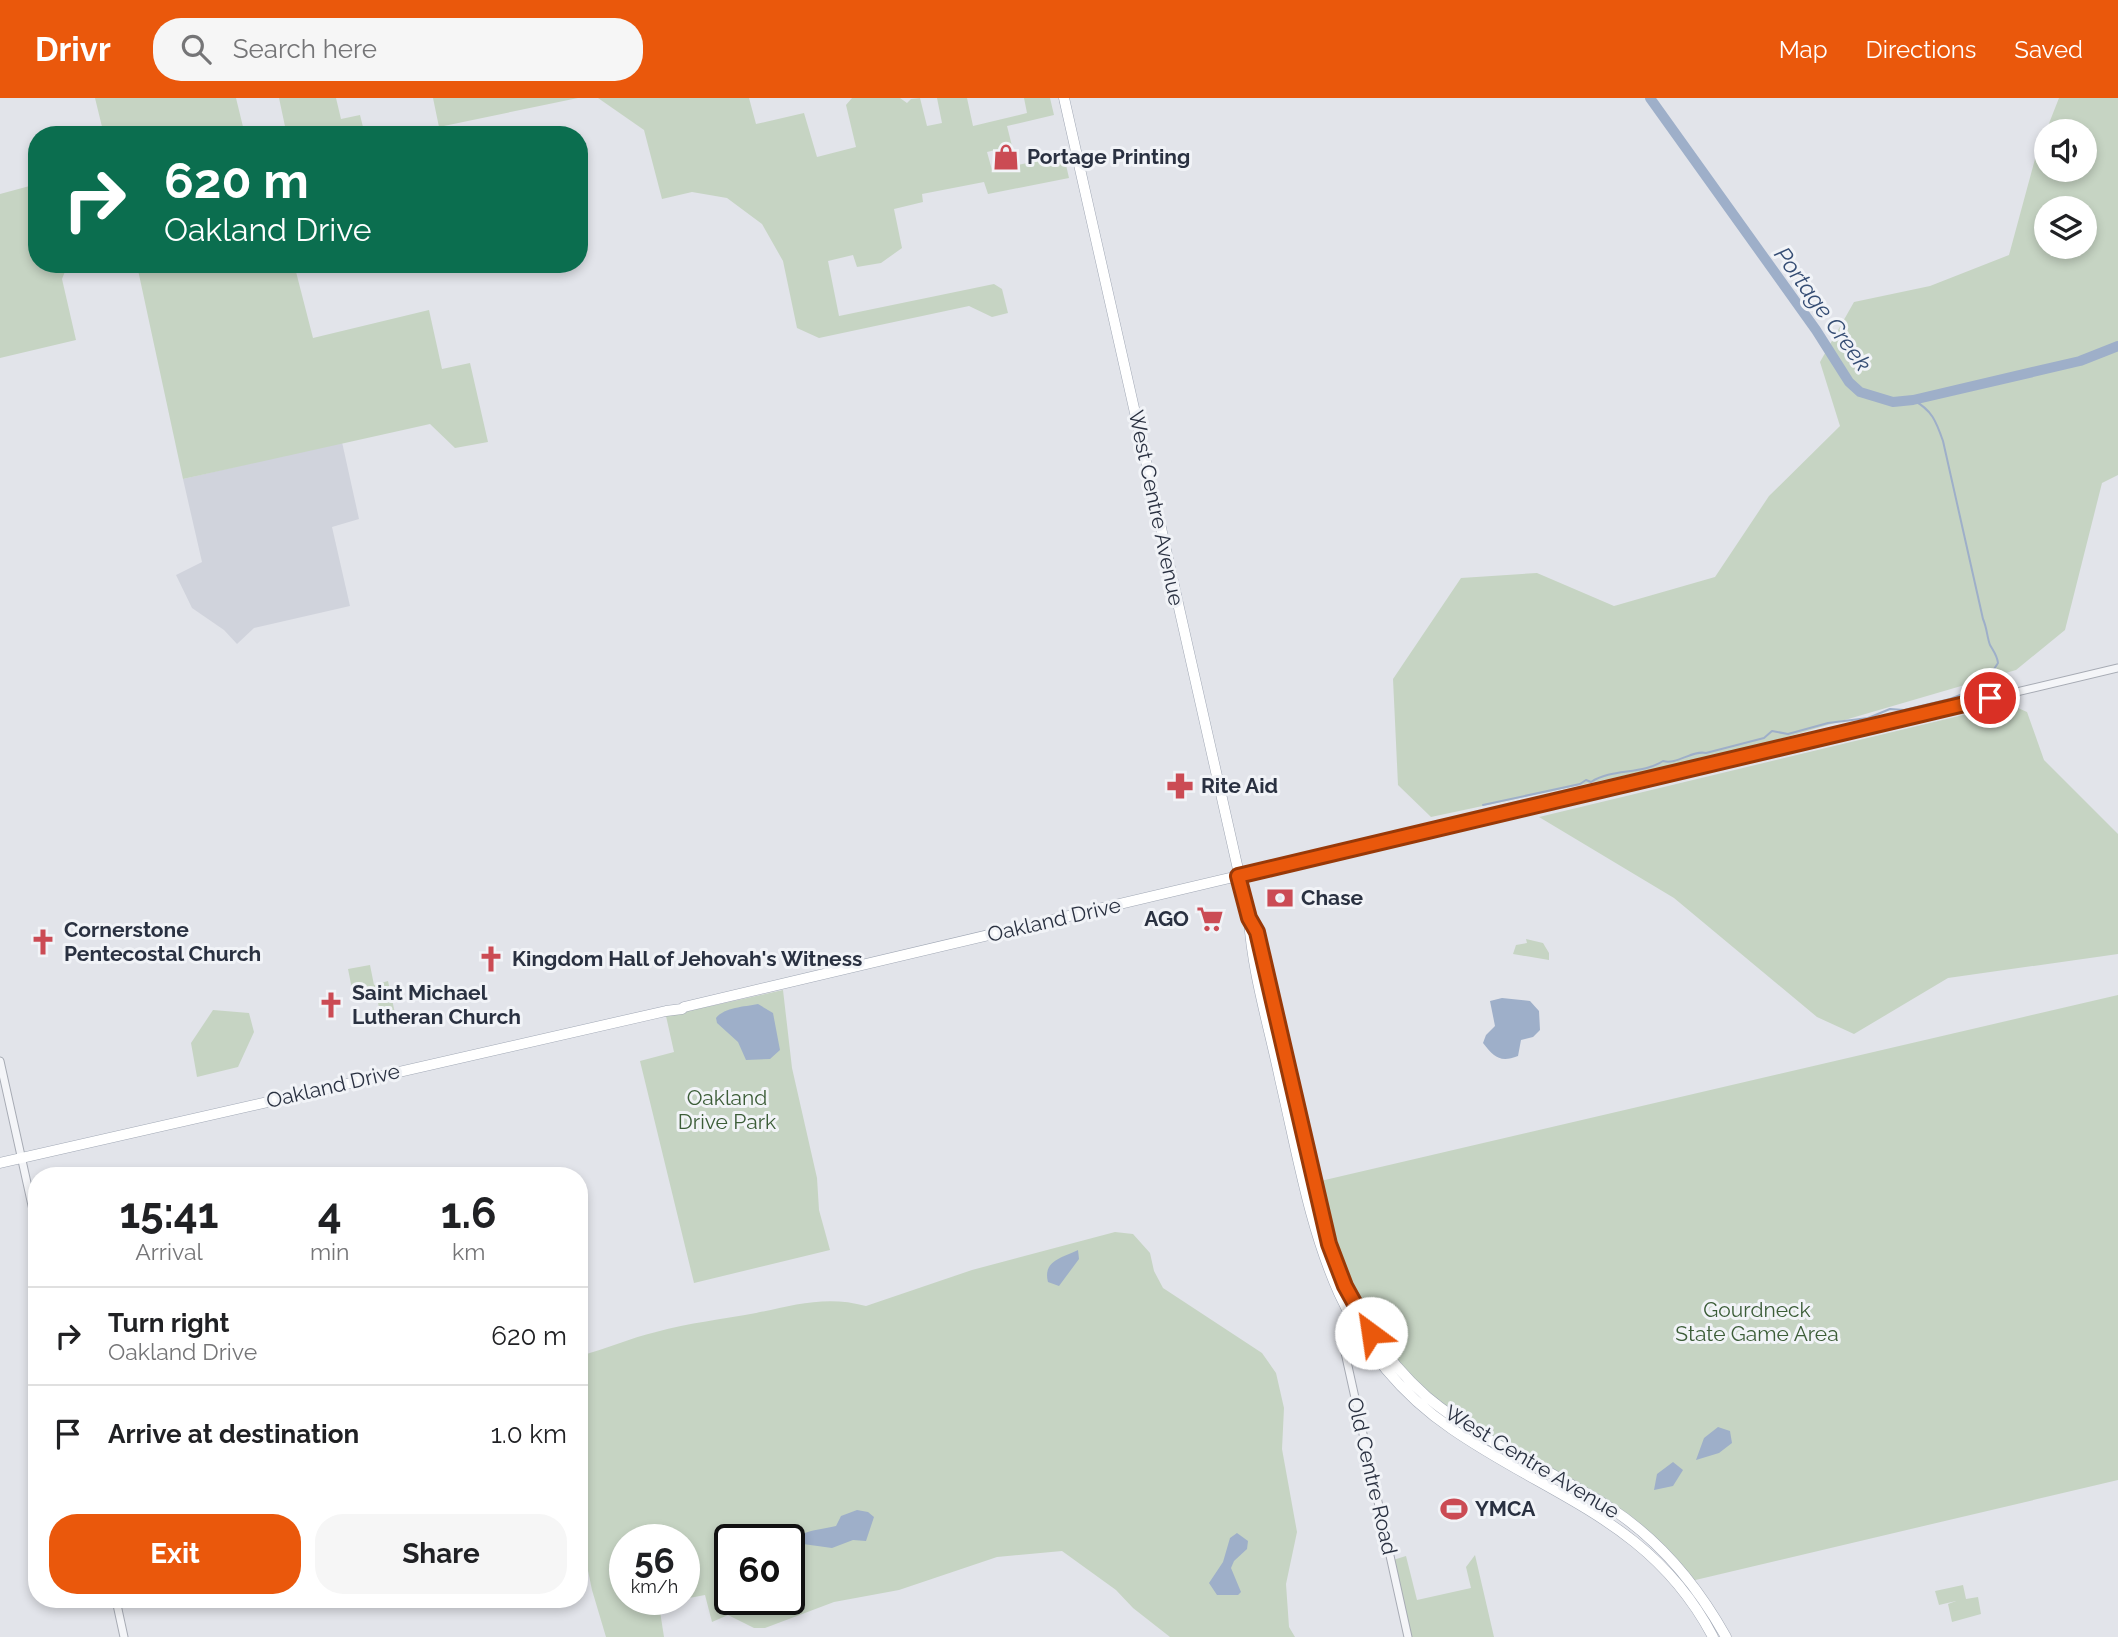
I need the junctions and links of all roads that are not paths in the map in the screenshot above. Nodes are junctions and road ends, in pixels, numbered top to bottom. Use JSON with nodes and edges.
{"nodes":[{"id":1,"x":1064,"y":98,"type":"edge"},
{"id":2,"x":2118,"y":668,"type":"edge"},
{"id":3,"x":1238,"y":876,"type":"junction"},
{"id":4,"x":0,"y":1061,"type":"edge"},
{"id":5,"x":22,"y":1158,"type":"junction"},
{"id":6,"x":0,"y":1163,"type":"edge"},
{"id":7,"x":28,"y":1186,"type":"edge"},
{"id":8,"x":1360,"y":1326,"type":"junction"},
{"id":9,"x":118,"y":1608,"type":"edge"},
{"id":10,"x":124,"y":1637,"type":"edge"},
{"id":11,"x":1408,"y":1637,"type":"edge"},
{"id":12,"x":1713,"y":1637,"type":"edge"},
{"id":13,"x":1726,"y":1637,"type":"edge"}],
"edges":[{"from":1,"to":3,"type":"main road","name":"West Centre Avenue"},
{"from":2,"to":3,"type":"street","name":"Oakland Drive"},
{"from":3,"to":5,"type":"main road","name":"Oakland Drive"},
{"from":3,"to":8,"type":"main road","name":"West Centre Avenue"},
{"from":4,"to":5,"type":"street"},
{"from":5,"to":6,"type":"main road","name":"Oakland Drive"},
{"from":5,"to":7,"type":"street"},
{"from":8,"to":11,"type":"street","name":"Old Centre Road"},
{"from":8,"to":12,"type":"main road","name":"West Centre Avenue"},
{"from":8,"to":13,"type":"main road","name":"West Centre Avenue"},
{"from":9,"to":10,"type":"street"}]}
